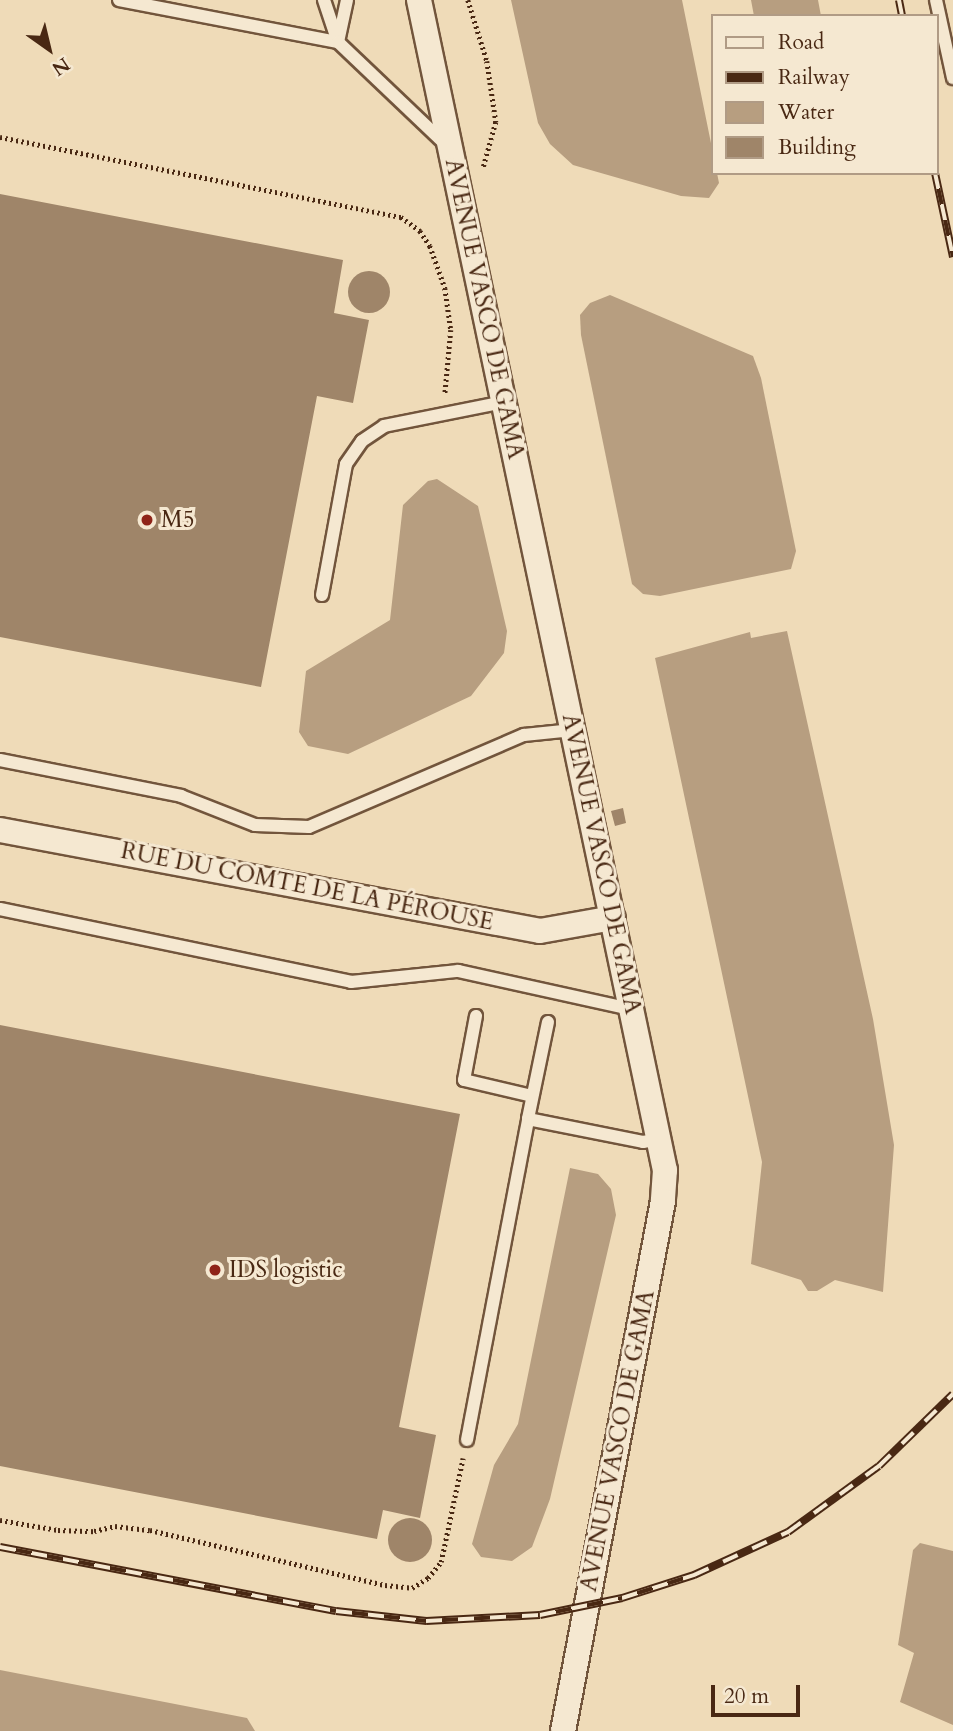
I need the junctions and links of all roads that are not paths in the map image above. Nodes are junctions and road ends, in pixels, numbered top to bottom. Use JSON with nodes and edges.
{"nodes":[{"id":1,"x":119,"y":0,"type":"edge"},
{"id":2,"x":324,"y":0,"type":"edge"},
{"id":3,"x":347,"y":0,"type":"edge"},
{"id":4,"x":419,"y":0,"type":"edge"},
{"id":5,"x":936,"y":0,"type":"edge"},
{"id":6,"x":338,"y":42,"type":"junction"},
{"id":7,"x":953,"y":78,"type":"edge"},
{"id":8,"x":450,"y":149,"type":"junction"},
{"id":9,"x":504,"y":402,"type":"junction"},
{"id":10,"x":322,"y":595,"type":"dead end"},
{"id":11,"x":573,"y":730,"type":"junction"},
{"id":12,"x":0,"y":760,"type":"edge"},
{"id":13,"x":0,"y":830,"type":"edge"},
{"id":14,"x":0,"y":909,"type":"edge"},
{"id":15,"x":613,"y":918,"type":"junction"},
{"id":16,"x":631,"y":1009,"type":"junction"},
{"id":17,"x":476,"y":1016,"type":"dead end"},
{"id":18,"x":548,"y":1022,"type":"dead end"},
{"id":19,"x":532,"y":1096,"type":"junction"},
{"id":20,"x":527,"y":1119,"type":"junction"},
{"id":21,"x":660,"y":1139,"type":"junction"},
{"id":22,"x":467,"y":1440,"type":"road end"},
{"id":23,"x":563,"y":1731,"type":"edge"}],
"edges":[{"from":1,"to":6,"type":"lane"},
{"from":2,"to":6,"type":"lane"},
{"from":3,"to":6,"type":"lane"},
{"from":4,"to":8,"type":"street","name":"AVENUE VASCO DE GAMA"},
{"from":5,"to":7,"type":"lane"},
{"from":6,"to":8,"type":"lane"},
{"from":8,"to":9,"type":"street","name":"AVENUE VASCO DE GAMA"},
{"from":9,"to":10,"type":"lane"},
{"from":9,"to":11,"type":"street","name":"AVENUE VASCO DE GAMA"},
{"from":11,"to":12,"type":"lane"},
{"from":11,"to":15,"type":"street","name":"AVENUE VASCO DE GAMA"},
{"from":13,"to":15,"type":"street","name":"RUE DU COMTE DE LA PÉROUSE"},
{"from":14,"to":16,"type":"lane"},
{"from":15,"to":16,"type":"street","name":"AVENUE VASCO DE GAMA"},
{"from":16,"to":21,"type":"street","name":"AVENUE VASCO DE GAMA"},
{"from":17,"to":19,"type":"lane"},
{"from":18,"to":19,"type":"lane"},
{"from":19,"to":20,"type":"lane"},
{"from":20,"to":21,"type":"lane"},
{"from":20,"to":22,"type":"lane"},
{"from":21,"to":23,"type":"street","name":"AVENUE VASCO DE GAMA"}]}
